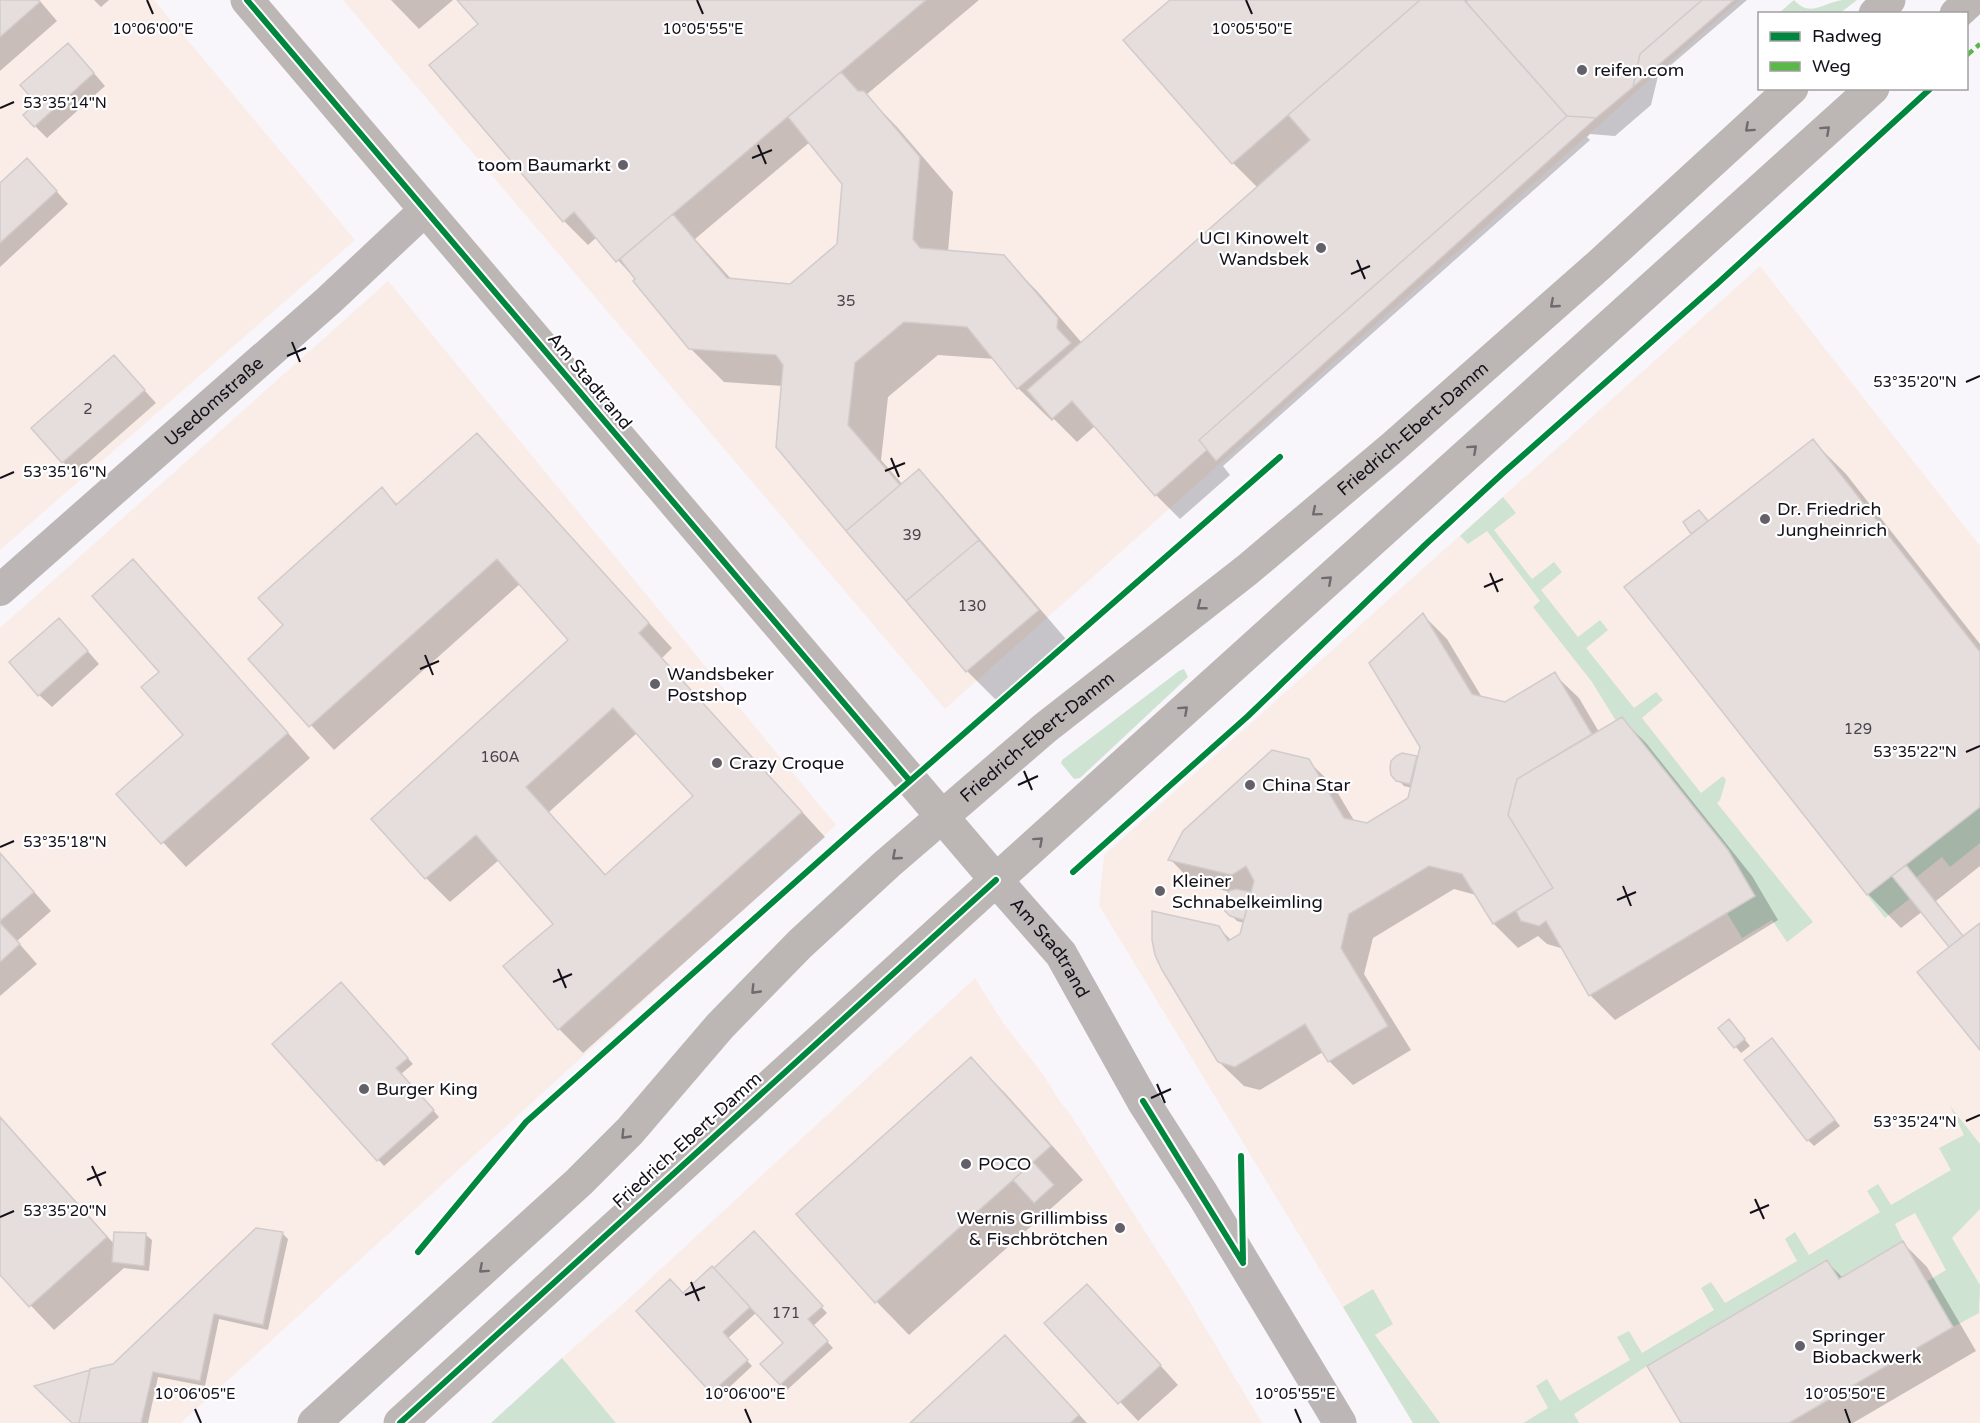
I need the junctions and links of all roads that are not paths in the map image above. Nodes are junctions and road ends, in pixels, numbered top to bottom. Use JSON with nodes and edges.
{"nodes":[{"id":1,"x":247,"y":0,"type":"edge"},
{"id":2,"x":1890,"y":0,"type":"edge"},
{"id":3,"x":1971,"y":0,"type":"edge"},
{"id":4,"x":1877,"y":12,"type":"edge"},
{"id":5,"x":1958,"y":12,"type":"edge"},
{"id":6,"x":1790,"y":90,"type":"edge"},
{"id":7,"x":1871,"y":90,"type":"edge"},
{"id":8,"x":425,"y":210,"type":"junction"},
{"id":9,"x":0,"y":591,"type":"edge"},
{"id":10,"x":940,"y":817,"type":"junction"},
{"id":11,"x":996,"y":880,"type":"junction"},
{"id":12,"x":314,"y":1423,"type":"edge"},
{"id":13,"x":400,"y":1423,"type":"edge"},
{"id":14,"x":1340,"y":1423,"type":"edge"}],
"edges":[{"from":1,"to":8,"type":"main road","name":"Am Stadtrand"},
{"from":2,"to":4,"type":"main road"},
{"from":3,"to":5,"type":"main road"},
{"from":6,"to":10,"type":"main road","name":"Friedrich-Ebert-Damm","one_way":true},
{"from":11,"to":7,"type":"main road","name":"Friedrich-Ebert-Damm","one_way":true},
{"from":8,"to":9,"type":"street","name":"Usedomstraße"},
{"from":8,"to":10,"type":"main road","name":"Am Stadtrand"},
{"from":10,"to":11,"type":"main road","name":"Am Stadtrand"},
{"from":10,"to":12,"type":"main road","name":"Friedrich-Ebert-Damm","one_way":true},
{"from":11,"to":13,"type":"main road","name":"Friedrich-Ebert-Damm"},
{"from":11,"to":14,"type":"street","name":"Am Stadtrand"}]}
